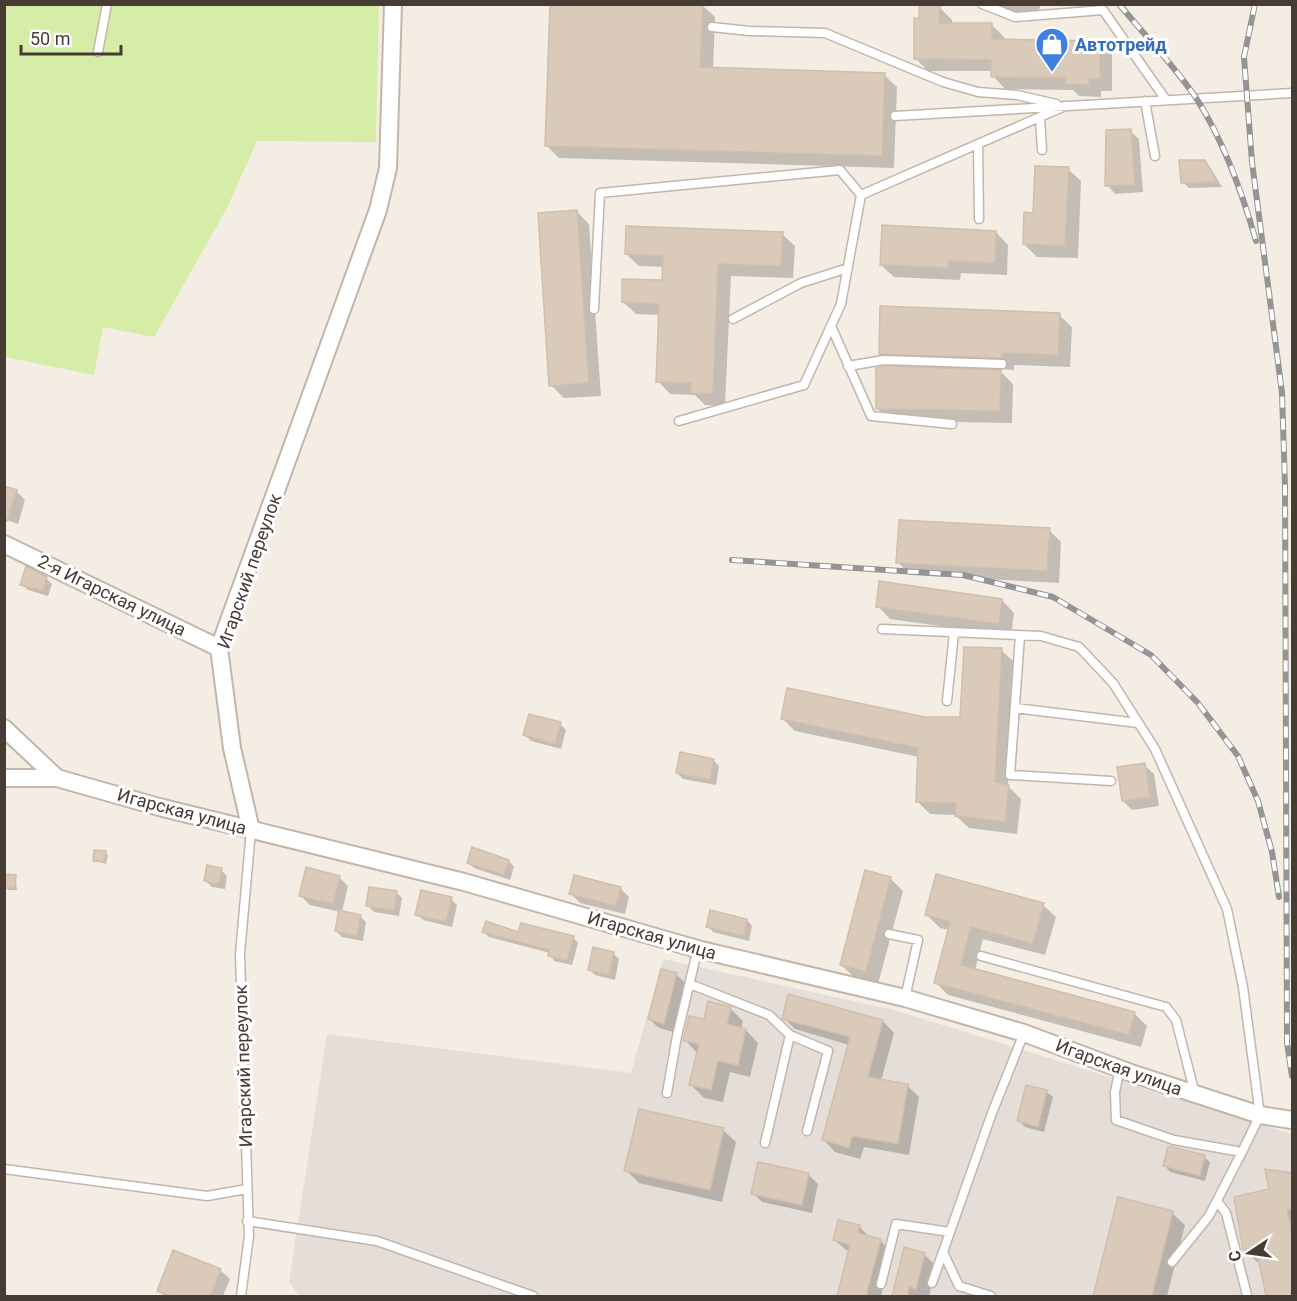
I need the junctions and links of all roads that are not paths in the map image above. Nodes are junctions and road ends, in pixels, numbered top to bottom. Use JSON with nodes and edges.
{"nodes":[{"id":1,"x":107,"y":4,"type":"edge"},
{"id":2,"x":393,"y":4,"type":"edge"},
{"id":3,"x":982,"y":4,"type":"edge"},
{"id":4,"x":712,"y":27,"type":"dead end"},
{"id":5,"x":98,"y":52,"type":"dead end"},
{"id":6,"x":1293,"y":93,"type":"edge"},
{"id":7,"x":1166,"y":100,"type":"junction"},
{"id":8,"x":1145,"y":101,"type":"junction"},
{"id":9,"x":1065,"y":106,"type":"junction"},
{"id":10,"x":895,"y":116,"type":"dead end"},
{"id":11,"x":1040,"y":117,"type":"junction"},
{"id":12,"x":978,"y":144,"type":"junction"},
{"id":13,"x":1042,"y":150,"type":"dead end"},
{"id":14,"x":1155,"y":156,"type":"dead end"},
{"id":15,"x":861,"y":195,"type":"junction"},
{"id":16,"x":979,"y":219,"type":"dead end"},
{"id":17,"x":848,"y":268,"type":"junction"},
{"id":18,"x":594,"y":309,"type":"dead end"},
{"id":19,"x":733,"y":319,"type":"dead end"},
{"id":20,"x":831,"y":326,"type":"junction"},
{"id":21,"x":1002,"y":364,"type":"dead end"},
{"id":22,"x":848,"y":366,"type":"junction"},
{"id":23,"x":679,"y":421,"type":"dead end"},
{"id":24,"x":952,"y":424,"type":"dead end"},
{"id":25,"x":4,"y":544,"type":"edge"},
{"id":26,"x":882,"y":629,"type":"dead end"},
{"id":27,"x":954,"y":633,"type":"junction"},
{"id":28,"x":1020,"y":636,"type":"junction"},
{"id":29,"x":219,"y":648,"type":"junction"},
{"id":30,"x":947,"y":701,"type":"dead end"},
{"id":31,"x":1016,"y":708,"type":"junction"},
{"id":32,"x":1138,"y":723,"type":"junction"},
{"id":33,"x":4,"y":728,"type":"edge"},
{"id":34,"x":4,"y":778,"type":"edge"},
{"id":35,"x":57,"y":778,"type":"junction"},
{"id":36,"x":1111,"y":781,"type":"dead end"},
{"id":37,"x":251,"y":830,"type":"junction"},
{"id":38,"x":888,"y":934,"type":"dead end"},
{"id":39,"x":701,"y":950,"type":"junction"},
{"id":40,"x":981,"y":956,"type":"dead end"},
{"id":41,"x":690,"y":984,"type":"junction"},
{"id":42,"x":905,"y":998,"type":"junction"},
{"id":43,"x":1024,"y":1033,"type":"junction"},
{"id":44,"x":790,"y":1035,"type":"junction"},
{"id":45,"x":1120,"y":1068,"type":"junction"},
{"id":46,"x":667,"y":1093,"type":"dead end"},
{"id":47,"x":1196,"y":1094,"type":"junction"},
{"id":48,"x":1260,"y":1115,"type":"junction"},
{"id":49,"x":1293,"y":1120,"type":"edge"},
{"id":50,"x":807,"y":1131,"type":"dead end"},
{"id":51,"x":765,"y":1143,"type":"dead end"},
{"id":52,"x":1242,"y":1152,"type":"junction"},
{"id":53,"x":4,"y":1169,"type":"edge"},
{"id":54,"x":247,"y":1189,"type":"junction"},
{"id":55,"x":1217,"y":1201,"type":"junction"},
{"id":56,"x":248,"y":1221,"type":"junction"},
{"id":57,"x":950,"y":1232,"type":"junction"},
{"id":58,"x":943,"y":1252,"type":"junction"},
{"id":59,"x":1172,"y":1262,"type":"dead end"},
{"id":60,"x":932,"y":1283,"type":"dead end"},
{"id":61,"x":881,"y":1284,"type":"dead end"},
{"id":62,"x":1247,"y":1295,"type":"dead end"},
{"id":63,"x":241,"y":1296,"type":"edge"},
{"id":64,"x":533,"y":1296,"type":"edge"},
{"id":65,"x":991,"y":1296,"type":"edge"}],
"edges":[{"from":1,"to":5,"type":"lane"},
{"from":2,"to":29,"type":"street","name":"Игарский переулок"},
{"from":3,"to":7,"type":"lane"},
{"from":4,"to":9,"type":"lane"},
{"from":6,"to":7,"type":"lane"},
{"from":7,"to":8,"type":"lane"},
{"from":8,"to":9,"type":"lane"},
{"from":8,"to":14,"type":"lane"},
{"from":9,"to":10,"type":"lane"},
{"from":9,"to":11,"type":"lane"},
{"from":11,"to":12,"type":"lane"},
{"from":11,"to":13,"type":"lane"},
{"from":12,"to":15,"type":"lane"},
{"from":12,"to":16,"type":"lane"},
{"from":15,"to":17,"type":"lane"},
{"from":15,"to":18,"type":"lane"},
{"from":17,"to":19,"type":"lane"},
{"from":17,"to":20,"type":"lane"},
{"from":20,"to":22,"type":"lane"},
{"from":20,"to":23,"type":"lane"},
{"from":21,"to":22,"type":"lane"},
{"from":22,"to":24,"type":"lane"},
{"from":25,"to":29,"type":"street","name":"2-я Игарская улица"},
{"from":26,"to":27,"type":"lane"},
{"from":27,"to":28,"type":"lane"},
{"from":27,"to":30,"type":"lane"},
{"from":28,"to":31,"type":"lane"},
{"from":28,"to":32,"type":"lane"},
{"from":29,"to":37,"type":"street","name":"Игарский переулок"},
{"from":31,"to":32,"type":"lane"},
{"from":31,"to":36,"type":"lane"},
{"from":32,"to":48,"type":"lane"},
{"from":33,"to":35,"type":"street"},
{"from":34,"to":35,"type":"street","name":"Игарская улица"},
{"from":35,"to":37,"type":"street","name":"Игарская улица"},
{"from":37,"to":39,"type":"street","name":"Игарская улица"},
{"from":37,"to":54,"type":"lane","name":"Игарский переулок"},
{"from":38,"to":42,"type":"lane"},
{"from":39,"to":41,"type":"lane"},
{"from":39,"to":42,"type":"street","name":"Игарская улица"},
{"from":40,"to":47,"type":"lane"},
{"from":41,"to":44,"type":"lane"},
{"from":41,"to":46,"type":"lane"},
{"from":42,"to":43,"type":"street","name":"Игарская улица"},
{"from":43,"to":45,"type":"street","name":"Игарская улица"},
{"from":43,"to":57,"type":"lane"},
{"from":44,"to":50,"type":"lane"},
{"from":44,"to":51,"type":"lane"},
{"from":45,"to":47,"type":"street","name":"Игарская улица"},
{"from":45,"to":52,"type":"lane"},
{"from":47,"to":48,"type":"street","name":"Игарская улица"},
{"from":48,"to":49,"type":"street","name":"Игарская улица"},
{"from":48,"to":52,"type":"lane"},
{"from":52,"to":55,"type":"lane"},
{"from":53,"to":54,"type":"lane"},
{"from":54,"to":56,"type":"lane","name":"Игарский переулок"},
{"from":55,"to":59,"type":"lane"},
{"from":55,"to":62,"type":"lane"},
{"from":56,"to":63,"type":"lane","name":"Игарский переулок"},
{"from":56,"to":64,"type":"lane"},
{"from":57,"to":58,"type":"lane"},
{"from":57,"to":61,"type":"lane"},
{"from":58,"to":60,"type":"lane"},
{"from":58,"to":65,"type":"lane"}]}
